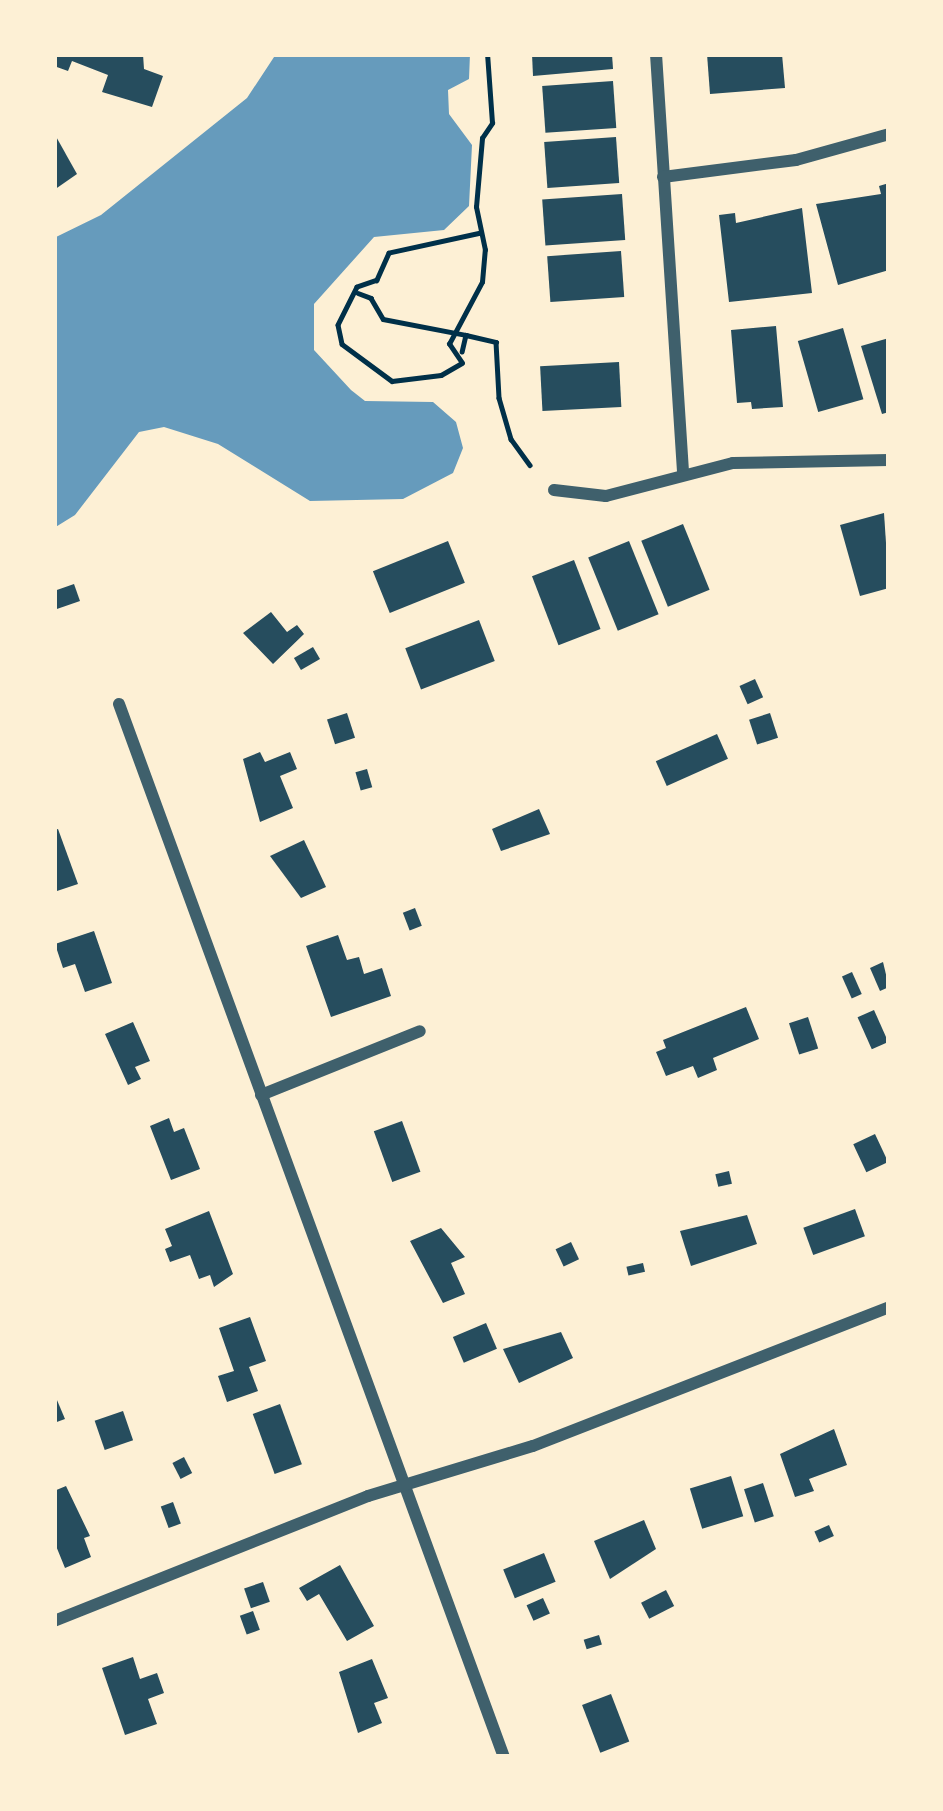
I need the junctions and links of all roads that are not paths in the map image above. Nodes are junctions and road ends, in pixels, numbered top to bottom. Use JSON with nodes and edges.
{"nodes":[{"id":1,"x":656,"y":54,"type":"edge"},
{"id":2,"x":889,"y":134,"type":"edge"},
{"id":3,"x":663,"y":177,"type":"junction"},
{"id":4,"x":889,"y":460,"type":"edge"},
{"id":5,"x":683,"y":471,"type":"junction"},
{"id":6,"x":554,"y":490,"type":"dead end"},
{"id":7,"x":119,"y":704,"type":"dead end"},
{"id":8,"x":420,"y":1031,"type":"dead end"},
{"id":9,"x":261,"y":1095,"type":"junction"},
{"id":10,"x":889,"y":1307,"type":"edge"},
{"id":11,"x":405,"y":1486,"type":"junction"},
{"id":12,"x":54,"y":1621,"type":"edge"},
{"id":13,"x":504,"y":1757,"type":"edge"}],
"edges":[{"from":1,"to":3,"type":"street"},
{"from":2,"to":3,"type":"street"},
{"from":3,"to":5,"type":"street"},
{"from":4,"to":5,"type":"street"},
{"from":5,"to":6,"type":"street"},
{"from":7,"to":9,"type":"street"},
{"from":8,"to":9,"type":"street"},
{"from":9,"to":11,"type":"street"},
{"from":10,"to":11,"type":"street"},
{"from":11,"to":12,"type":"street"},
{"from":11,"to":13,"type":"street"}]}
